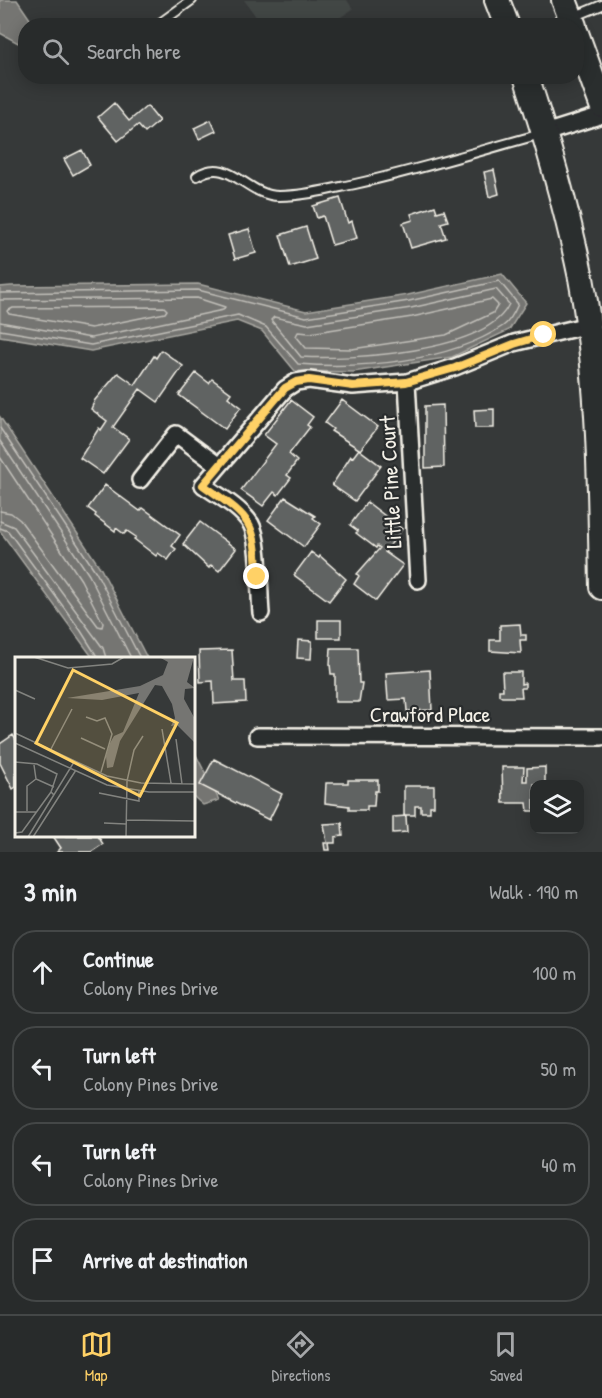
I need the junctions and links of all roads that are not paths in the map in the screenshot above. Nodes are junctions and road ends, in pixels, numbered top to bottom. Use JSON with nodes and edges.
{"nodes":[{"id":1,"x":192,"y":0,"type":"edge"},
{"id":2,"x":497,"y":0,"type":"edge"},
{"id":3,"x":602,"y":5,"type":"edge"},
{"id":4,"x":167,"y":18,"type":"edge"},
{"id":5,"x":504,"y":18,"type":"edge"},
{"id":6,"x":573,"y":18,"type":"edge"},
{"id":7,"x":584,"y":55,"type":"edge"},
{"id":8,"x":529,"y":84,"type":"edge"},
{"id":9,"x":602,"y":105,"type":"edge"},
{"id":10,"x":602,"y":115,"type":"edge"},
{"id":11,"x":545,"y":133,"type":"junction"},
{"id":12,"x":197,"y":176,"type":"dead end"},
{"id":13,"x":588,"y":325,"type":"junction"},
{"id":14,"x":406,"y":382,"type":"junction"},
{"id":15,"x":219,"y":466,"type":"junction"},
{"id":16,"x":140,"y":480,"type":"dead end"},
{"id":17,"x":418,"y":580,"type":"dead end"},
{"id":18,"x":602,"y":587,"type":"edge"},
{"id":19,"x":261,"y":613,"type":"dead end"},
{"id":20,"x":257,"y":736,"type":"dead end"},
{"id":21,"x":602,"y":737,"type":"edge"}],
"edges":[{"from":1,"to":4,"type":"lane"},
{"from":2,"to":5,"type":"main road"},
{"from":3,"to":6,"type":"lane"},
{"from":7,"to":9,"type":"main road"},
{"from":8,"to":11,"type":"main road"},
{"from":10,"to":11,"type":"street"},
{"from":11,"to":12,"type":"lane"},
{"from":11,"to":13,"type":"main road"},
{"from":13,"to":14,"type":"street"},
{"from":13,"to":18,"type":"main road"},
{"from":14,"to":15,"type":"street"},
{"from":14,"to":17,"type":"street","name":"Little Pine Court"},
{"from":15,"to":16,"type":"street"},
{"from":15,"to":19,"type":"street"},
{"from":20,"to":21,"type":"street","name":"Crawford Place"}]}
